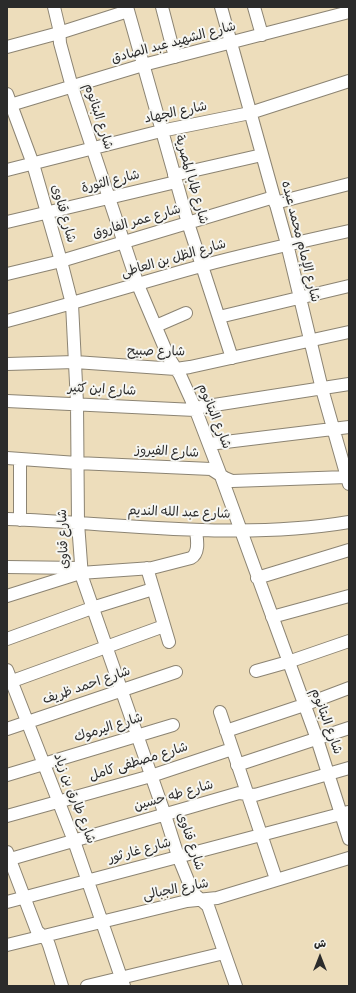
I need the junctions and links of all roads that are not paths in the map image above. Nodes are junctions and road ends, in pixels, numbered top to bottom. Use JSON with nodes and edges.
{"nodes":[{"id":1,"x":54,"y":7,"type":"edge"},
{"id":2,"x":162,"y":7,"type":"edge"},
{"id":3,"x":221,"y":7,"type":"edge"},
{"id":4,"x":254,"y":7,"type":"edge"},
{"id":5,"x":127,"y":9,"type":"edge"},
{"id":6,"x":349,"y":12,"type":"edge"},
{"id":7,"x":322,"y":13,"type":"edge"},
{"id":8,"x":59,"y":33,"type":"junction"},
{"id":9,"x":262,"y":34,"type":"junction"},
{"id":10,"x":232,"y":42,"type":"junction"},
{"id":11,"x":7,"y":47,"type":"edge"},
{"id":12,"x":176,"y":57,"type":"junction"},
{"id":13,"x":144,"y":65,"type":"junction"},
{"id":14,"x":349,"y":81,"type":"edge"},
{"id":15,"x":72,"y":87,"type":"junction"},
{"id":16,"x":9,"y":102,"type":"edge"},
{"id":17,"x":250,"y":113,"type":"junction"},
{"id":18,"x":161,"y":131,"type":"junction"},
{"id":19,"x":92,"y":149,"type":"junction"},
{"id":20,"x":262,"y":155,"type":"junction"},
{"id":21,"x":33,"y":164,"type":"junction"},
{"id":22,"x":7,"y":170,"type":"edge"},
{"id":23,"x":175,"y":178,"type":"junction"},
{"id":24,"x":349,"y":184,"type":"edge"},
{"id":25,"x":109,"y":198,"type":"junction"},
{"id":26,"x":274,"y":200,"type":"junction"},
{"id":27,"x":47,"y":213,"type":"junction"},
{"id":28,"x":7,"y":222,"type":"edge"},
{"id":29,"x":188,"y":223,"type":"junction"},
{"id":30,"x":349,"y":233,"type":"edge"},
{"id":31,"x":124,"y":242,"type":"junction"},
{"id":32,"x":287,"y":244,"type":"junction"},
{"id":33,"x":61,"y":261,"type":"junction"},
{"id":34,"x":201,"y":266,"type":"junction"},
{"id":35,"x":7,"y":274,"type":"edge"},
{"id":36,"x":138,"y":285,"type":"junction"},
{"id":37,"x":349,"y":286,"type":"edge"},
{"id":38,"x":299,"y":297,"type":"junction"},
{"id":39,"x":72,"y":304,"type":"junction"},
{"id":40,"x":186,"y":313,"type":"dead end"},
{"id":41,"x":219,"y":317,"type":"junction"},
{"id":42,"x":7,"y":321,"type":"edge"},
{"id":43,"x":156,"y":326,"type":"junction"},
{"id":44,"x":349,"y":332,"type":"edge"},
{"id":45,"x":310,"y":340,"type":"junction"},
{"id":46,"x":232,"y":358,"type":"junction"},
{"id":47,"x":75,"y":362,"type":"junction"},
{"id":48,"x":7,"y":364,"type":"edge"},
{"id":49,"x":176,"y":369,"type":"junction"},
{"id":50,"x":349,"y":384,"type":"edge"},
{"id":51,"x":322,"y":389,"type":"junction"},
{"id":52,"x":7,"y":400,"type":"edge"},
{"id":53,"x":77,"y":404,"type":"junction"},
{"id":54,"x":195,"y":409,"type":"junction"},
{"id":55,"x":349,"y":427,"type":"edge"},
{"id":56,"x":334,"y":430,"type":"junction"},
{"id":57,"x":209,"y":444,"type":"junction"},
{"id":58,"x":7,"y":458,"type":"edge"},
{"id":59,"x":20,"y":459,"type":"junction"},
{"id":60,"x":77,"y":463,"type":"junction"},
{"id":61,"x":221,"y":476,"type":"junction"},
{"id":62,"x":348,"y":480,"type":"edge"},
{"id":63,"x":7,"y":519,"type":"edge"},
{"id":64,"x":20,"y":520,"type":"junction"},
{"id":65,"x":349,"y":522,"type":"edge"},
{"id":66,"x":78,"y":523,"type":"junction"},
{"id":67,"x":196,"y":530,"type":"junction"},
{"id":68,"x":240,"y":530,"type":"junction"},
{"id":69,"x":349,"y":550,"type":"edge"},
{"id":70,"x":7,"y":567,"type":"edge"},
{"id":71,"x":147,"y":568,"type":"junction"},
{"id":72,"x":80,"y":570,"type":"junction"},
{"id":73,"x":257,"y":578,"type":"junction"},
{"id":74,"x":153,"y":589,"type":"junction"},
{"id":75,"x":7,"y":596,"type":"edge"},
{"id":76,"x":349,"y":596,"type":"edge"},
{"id":77,"x":92,"y":608,"type":"junction"},
{"id":78,"x":272,"y":617,"type":"junction"},
{"id":79,"x":164,"y":626,"type":"junction"},
{"id":80,"x":7,"y":639,"type":"edge"},
{"id":81,"x":349,"y":641,"type":"edge"},
{"id":82,"x":168,"y":642,"type":"dead end"},
{"id":83,"x":106,"y":648,"type":"junction"},
{"id":84,"x":288,"y":662,"type":"junction"},
{"id":85,"x":256,"y":671,"type":"dead end"},
{"id":86,"x":176,"y":672,"type":"dead end"},
{"id":87,"x":8,"y":678,"type":"edge"},
{"id":88,"x":349,"y":688,"type":"edge"},
{"id":89,"x":121,"y":690,"type":"junction"},
{"id":90,"x":304,"y":705,"type":"junction"},
{"id":91,"x":220,"y":712,"type":"dead end"},
{"id":92,"x":27,"y":722,"type":"junction"},
{"id":93,"x":173,"y":724,"type":"dead end"},
{"id":94,"x":349,"y":728,"type":"edge"},
{"id":95,"x":7,"y":729,"type":"edge"},
{"id":96,"x":226,"y":731,"type":"junction"},
{"id":97,"x":136,"y":736,"type":"junction"},
{"id":98,"x":316,"y":739,"type":"junction"},
{"id":99,"x":232,"y":749,"type":"junction"},
{"id":100,"x":44,"y":764,"type":"junction"},
{"id":101,"x":237,"y":765,"type":"junction"},
{"id":102,"x":349,"y":768,"type":"edge"},
{"id":103,"x":328,"y":774,"type":"junction"},
{"id":104,"x":7,"y":775,"type":"edge"},
{"id":105,"x":151,"y":776,"type":"junction"},
{"id":106,"x":247,"y":794,"type":"junction"},
{"id":107,"x":59,"y":802,"type":"junction"},
{"id":108,"x":345,"y":812,"type":"edge"},
{"id":109,"x":165,"y":815,"type":"junction"},
{"id":110,"x":7,"y":816,"type":"edge"},
{"id":111,"x":261,"y":835,"type":"junction"},
{"id":112,"x":349,"y":839,"type":"edge"},
{"id":113,"x":74,"y":841,"type":"junction"},
{"id":114,"x":178,"y":856,"type":"junction"},
{"id":115,"x":8,"y":857,"type":"edge"},
{"id":116,"x":349,"y":858,"type":"edge"},
{"id":117,"x":276,"y":879,"type":"junction"},
{"id":118,"x":88,"y":880,"type":"junction"},
{"id":119,"x":24,"y":897,"type":"junction"},
{"id":120,"x":202,"y":900,"type":"junction"},
{"id":121,"x":7,"y":902,"type":"edge"},
{"id":122,"x":103,"y":922,"type":"junction"},
{"id":123,"x":43,"y":937,"type":"junction"},
{"id":124,"x":7,"y":946,"type":"edge"},
{"id":125,"x":224,"y":953,"type":"junction"},
{"id":126,"x":123,"y":982,"type":"edge"},
{"id":127,"x":62,"y":986,"type":"edge"},
{"id":128,"x":87,"y":986,"type":"edge"},
{"id":129,"x":236,"y":986,"type":"edge"}],
"edges":[{"from":1,"to":8,"type":"street","name":"شارع البتانوم"},
{"from":2,"to":12,"type":"street"},
{"from":3,"to":10,"type":"street","name":"شارع الإمام محمد عبده"},
{"from":4,"to":9,"type":"street"},
{"from":5,"to":8,"type":"street"},
{"from":5,"to":13,"type":"street","name":"شارع طابا المصرية"},
{"from":6,"to":7,"type":"street","name":"شارع الشهيد عبد الصادق"},
{"from":7,"to":9,"type":"street","name":"شارع الشهيد عبد الصادق"},
{"from":8,"to":11,"type":"street"},
{"from":8,"to":15,"type":"street","name":"شارع البتانوم"},
{"from":9,"to":10,"type":"street","name":"شارع الشهيد عبد الصادق"},
{"from":10,"to":12,"type":"street","name":"شارع الشهيد عبد الصادق"},
{"from":10,"to":17,"type":"street","name":"شارع الإمام محمد عبده"},
{"from":12,"to":13,"type":"street","name":"شارع الشهيد عبد الصادق"},
{"from":13,"to":15,"type":"street","name":"شارع الشهيد عبد الصادق"},
{"from":13,"to":18,"type":"street","name":"شارع طابا المصرية"},
{"from":14,"to":17,"type":"street","name":"شارع الجهاد"},
{"from":15,"to":16,"type":"street","name":"شارع الشهيد عبد الصادق"},
{"from":15,"to":19,"type":"street","name":"شارع البتانوم"},
{"from":16,"to":21,"type":"street","name":"شارع قناوى"},
{"from":17,"to":18,"type":"street","name":"شارع الجهاد"},
{"from":17,"to":20,"type":"street","name":"شارع الإمام محمد عبده"},
{"from":18,"to":19,"type":"street","name":"شارع الجهاد"},
{"from":18,"to":23,"type":"street","name":"شارع طابا المصرية"},
{"from":19,"to":21,"type":"street","name":"شارع الجهاد"},
{"from":19,"to":25,"type":"street","name":"شارع البتانوم"},
{"from":20,"to":23,"type":"street","name":"شارع الثورة"},
{"from":20,"to":26,"type":"street","name":"شارع الإمام محمد عبده"},
{"from":21,"to":22,"type":"street","name":"شارع الجهاد"},
{"from":21,"to":27,"type":"street","name":"شارع قناوى"},
{"from":23,"to":25,"type":"street","name":"شارع الثورة"},
{"from":23,"to":29,"type":"street","name":"شارع طابا المصرية"},
{"from":24,"to":26,"type":"street","name":"شارع عمر الفاروق"},
{"from":25,"to":27,"type":"street","name":"شارع الثورة"},
{"from":25,"to":31,"type":"street","name":"شارع البتانوم"},
{"from":26,"to":29,"type":"street","name":"شارع عمر الفاروق"},
{"from":26,"to":32,"type":"street","name":"شارع الإمام محمد عبده"},
{"from":27,"to":28,"type":"street","name":"شارع الثورة"},
{"from":27,"to":33,"type":"street","name":"شارع قناوى"},
{"from":29,"to":31,"type":"street","name":"شارع عمر الفاروق"},
{"from":29,"to":34,"type":"street","name":"شارع طابا المصرية"},
{"from":30,"to":32,"type":"street","name":"شارع الظل بن العاطى"},
{"from":31,"to":33,"type":"street","name":"شارع عمر الفاروق"},
{"from":31,"to":36,"type":"street","name":"شارع البتانوم"},
{"from":32,"to":34,"type":"street","name":"شارع الظل بن العاطى"},
{"from":32,"to":38,"type":"street","name":"شارع الإمام محمد عبده"},
{"from":33,"to":35,"type":"street","name":"شارع عمر الفاروق"},
{"from":33,"to":39,"type":"street","name":"شارع قناوى"},
{"from":34,"to":36,"type":"street","name":"شارع الظل بن العاطى"},
{"from":34,"to":41,"type":"street","name":"شارع طابا المصرية"},
{"from":36,"to":39,"type":"street","name":"شارع الظل بن العاطى"},
{"from":36,"to":43,"type":"street","name":"شارع البتانوم"},
{"from":37,"to":38,"type":"street"},
{"from":38,"to":41,"type":"street"},
{"from":38,"to":45,"type":"street","name":"شارع الإمام محمد عبده"},
{"from":39,"to":42,"type":"street","name":"شارع الظل بن العاطى"},
{"from":39,"to":47,"type":"street","name":"شارع قناوى"},
{"from":40,"to":43,"type":"street"},
{"from":41,"to":46,"type":"street","name":"شارع طابا المصرية"},
{"from":43,"to":49,"type":"street","name":"شارع البتانوم"},
{"from":44,"to":45,"type":"street","name":"شارع صبيح"},
{"from":45,"to":46,"type":"street","name":"شارع صبيح"},
{"from":45,"to":51,"type":"street","name":"شارع الإمام محمد عبده"},
{"from":46,"to":49,"type":"street","name":"شارع صبيح"},
{"from":47,"to":48,"type":"street","name":"شارع صبيح"},
{"from":47,"to":49,"type":"street","name":"شارع صبيح"},
{"from":47,"to":53,"type":"street","name":"شارع قناوى"},
{"from":49,"to":54,"type":"street","name":"شارع البتانوم"},
{"from":50,"to":51,"type":"street","name":"شارع ابن كثير"},
{"from":51,"to":54,"type":"street","name":"شارع ابن كثير"},
{"from":51,"to":56,"type":"street","name":"شارع الإمام محمد عبده"},
{"from":52,"to":53,"type":"street","name":"شارع ابن كثير"},
{"from":53,"to":54,"type":"street","name":"شارع ابن كثير"},
{"from":53,"to":60,"type":"street","name":"شارع قناوى"},
{"from":54,"to":57,"type":"street","name":"شارع البتانوم"},
{"from":55,"to":56,"type":"street"},
{"from":56,"to":57,"type":"street"},
{"from":56,"to":62,"type":"street","name":"شارع الإمام محمد عبده"},
{"from":57,"to":61,"type":"street","name":"شارع البتانوم"},
{"from":58,"to":59,"type":"street","name":"شارع الفيروز"},
{"from":59,"to":60,"type":"street","name":"شارع الفيروز"},
{"from":59,"to":64,"type":"street"},
{"from":60,"to":61,"type":"street","name":"شارع الفيروز"},
{"from":60,"to":66,"type":"street","name":"شارع قناوى"},
{"from":61,"to":62,"type":"street","name":"شارع الفيروز"},
{"from":61,"to":68,"type":"street","name":"شارع البتانوم"},
{"from":63,"to":64,"type":"street","name":"شارع عبد الله النديم"},
{"from":64,"to":66,"type":"street","name":"شارع عبد الله النديم"},
{"from":65,"to":68,"type":"street","name":"شارع عبد الله النديم"},
{"from":66,"to":67,"type":"street","name":"شارع عبد الله النديم"},
{"from":66,"to":72,"type":"street","name":"شارع قناوى"},
{"from":67,"to":68,"type":"street","name":"شارع عبد الله النديم"},
{"from":67,"to":71,"type":"street"},
{"from":68,"to":73,"type":"street","name":"شارع البتانوم"},
{"from":69,"to":73,"type":"street"},
{"from":70,"to":72,"type":"street"},
{"from":71,"to":72,"type":"street"},
{"from":71,"to":74,"type":"street"},
{"from":72,"to":75,"type":"street"},
{"from":72,"to":77,"type":"street","name":"شارع قناوى"},
{"from":73,"to":78,"type":"street","name":"شارع البتانوم"},
{"from":74,"to":77,"type":"street"},
{"from":74,"to":79,"type":"street"},
{"from":76,"to":78,"type":"street"},
{"from":77,"to":80,"type":"street"},
{"from":77,"to":83,"type":"street","name":"شارع قناوى"},
{"from":78,"to":84,"type":"street","name":"شارع البتانوم"},
{"from":79,"to":82,"type":"street"},
{"from":79,"to":83,"type":"street"},
{"from":81,"to":84,"type":"street"},
{"from":83,"to":87,"type":"street"},
{"from":83,"to":89,"type":"street","name":"شارع قناوى"},
{"from":84,"to":85,"type":"street"},
{"from":84,"to":90,"type":"street","name":"شارع البتانوم"},
{"from":86,"to":89,"type":"street","name":"شارع احمد ظريف"},
{"from":87,"to":92,"type":"street","name":"شارع طارق بن زياد"},
{"from":88,"to":90,"type":"street"},
{"from":89,"to":92,"type":"street","name":"شارع احمد ظريف"},
{"from":89,"to":97,"type":"street","name":"شارع قناوى"},
{"from":90,"to":96,"type":"street"},
{"from":90,"to":98,"type":"street","name":"شارع البتانوم"},
{"from":91,"to":96,"type":"street"},
{"from":92,"to":95,"type":"street","name":"شارع احمد ظريف"},
{"from":92,"to":100,"type":"street","name":"شارع طارق بن زياد"},
{"from":93,"to":97,"type":"street","name":"شارع اليرموك"},
{"from":94,"to":98,"type":"street"},
{"from":96,"to":99,"type":"street"},
{"from":97,"to":100,"type":"street","name":"شارع اليرموك"},
{"from":97,"to":105,"type":"street","name":"شارع قناوى"},
{"from":98,"to":101,"type":"street"},
{"from":98,"to":103,"type":"street","name":"شارع البتانوم"},
{"from":99,"to":101,"type":"street"},
{"from":99,"to":105,"type":"street","name":"شارع مصطفى كامل"},
{"from":100,"to":104,"type":"street","name":"شارع اليرموك"},
{"from":100,"to":107,"type":"street","name":"شارع طارق بن زياد"},
{"from":101,"to":106,"type":"street"},
{"from":102,"to":103,"type":"street","name":"شارع طه حسين"},
{"from":103,"to":106,"type":"street","name":"شارع طه حسين"},
{"from":103,"to":108,"type":"street","name":"شارع البتانوم"},
{"from":105,"to":107,"type":"street","name":"شارع مصطفى كامل"},
{"from":105,"to":109,"type":"street","name":"شارع قناوى"},
{"from":106,"to":109,"type":"street","name":"شارع طه حسين"},
{"from":106,"to":111,"type":"street"},
{"from":107,"to":110,"type":"street","name":"شارع مصطفى كامل"},
{"from":107,"to":113,"type":"street","name":"شارع طارق بن زياد"},
{"from":108,"to":111,"type":"street","name":"شارع غار ثور"},
{"from":108,"to":112,"type":"street","name":"شارع البتانوم"},
{"from":109,"to":113,"type":"street","name":"شارع طه حسين"},
{"from":109,"to":114,"type":"street","name":"شارع قناوى"},
{"from":111,"to":114,"type":"street","name":"شارع غار ثور"},
{"from":111,"to":117,"type":"street"},
{"from":113,"to":115,"type":"street","name":"شارع طه حسين"},
{"from":113,"to":118,"type":"street","name":"شارع طارق بن زياد"},
{"from":114,"to":118,"type":"street","name":"شارع غار ثور"},
{"from":114,"to":120,"type":"street","name":"شارع قناوى"},
{"from":115,"to":119,"type":"street"},
{"from":116,"to":117,"type":"street","name":"شارع الجبالى"},
{"from":117,"to":120,"type":"street","name":"شارع الجبالى"},
{"from":118,"to":119,"type":"street","name":"شارع غار ثور"},
{"from":118,"to":122,"type":"street","name":"شارع طارق بن زياد"},
{"from":119,"to":121,"type":"street","name":"شارع غار ثور"},
{"from":119,"to":123,"type":"street"},
{"from":120,"to":122,"type":"street","name":"شارع الجبالى"},
{"from":120,"to":125,"type":"street","name":"شارع قناوى"},
{"from":122,"to":123,"type":"street","name":"شارع الجبالى"},
{"from":122,"to":126,"type":"street","name":"شارع طارق بن زياد"},
{"from":123,"to":124,"type":"street","name":"شارع الجبالى"},
{"from":123,"to":127,"type":"street"},
{"from":125,"to":126,"type":"street"},
{"from":125,"to":129,"type":"street","name":"شارع قناوى"},
{"from":126,"to":128,"type":"street"}]}
